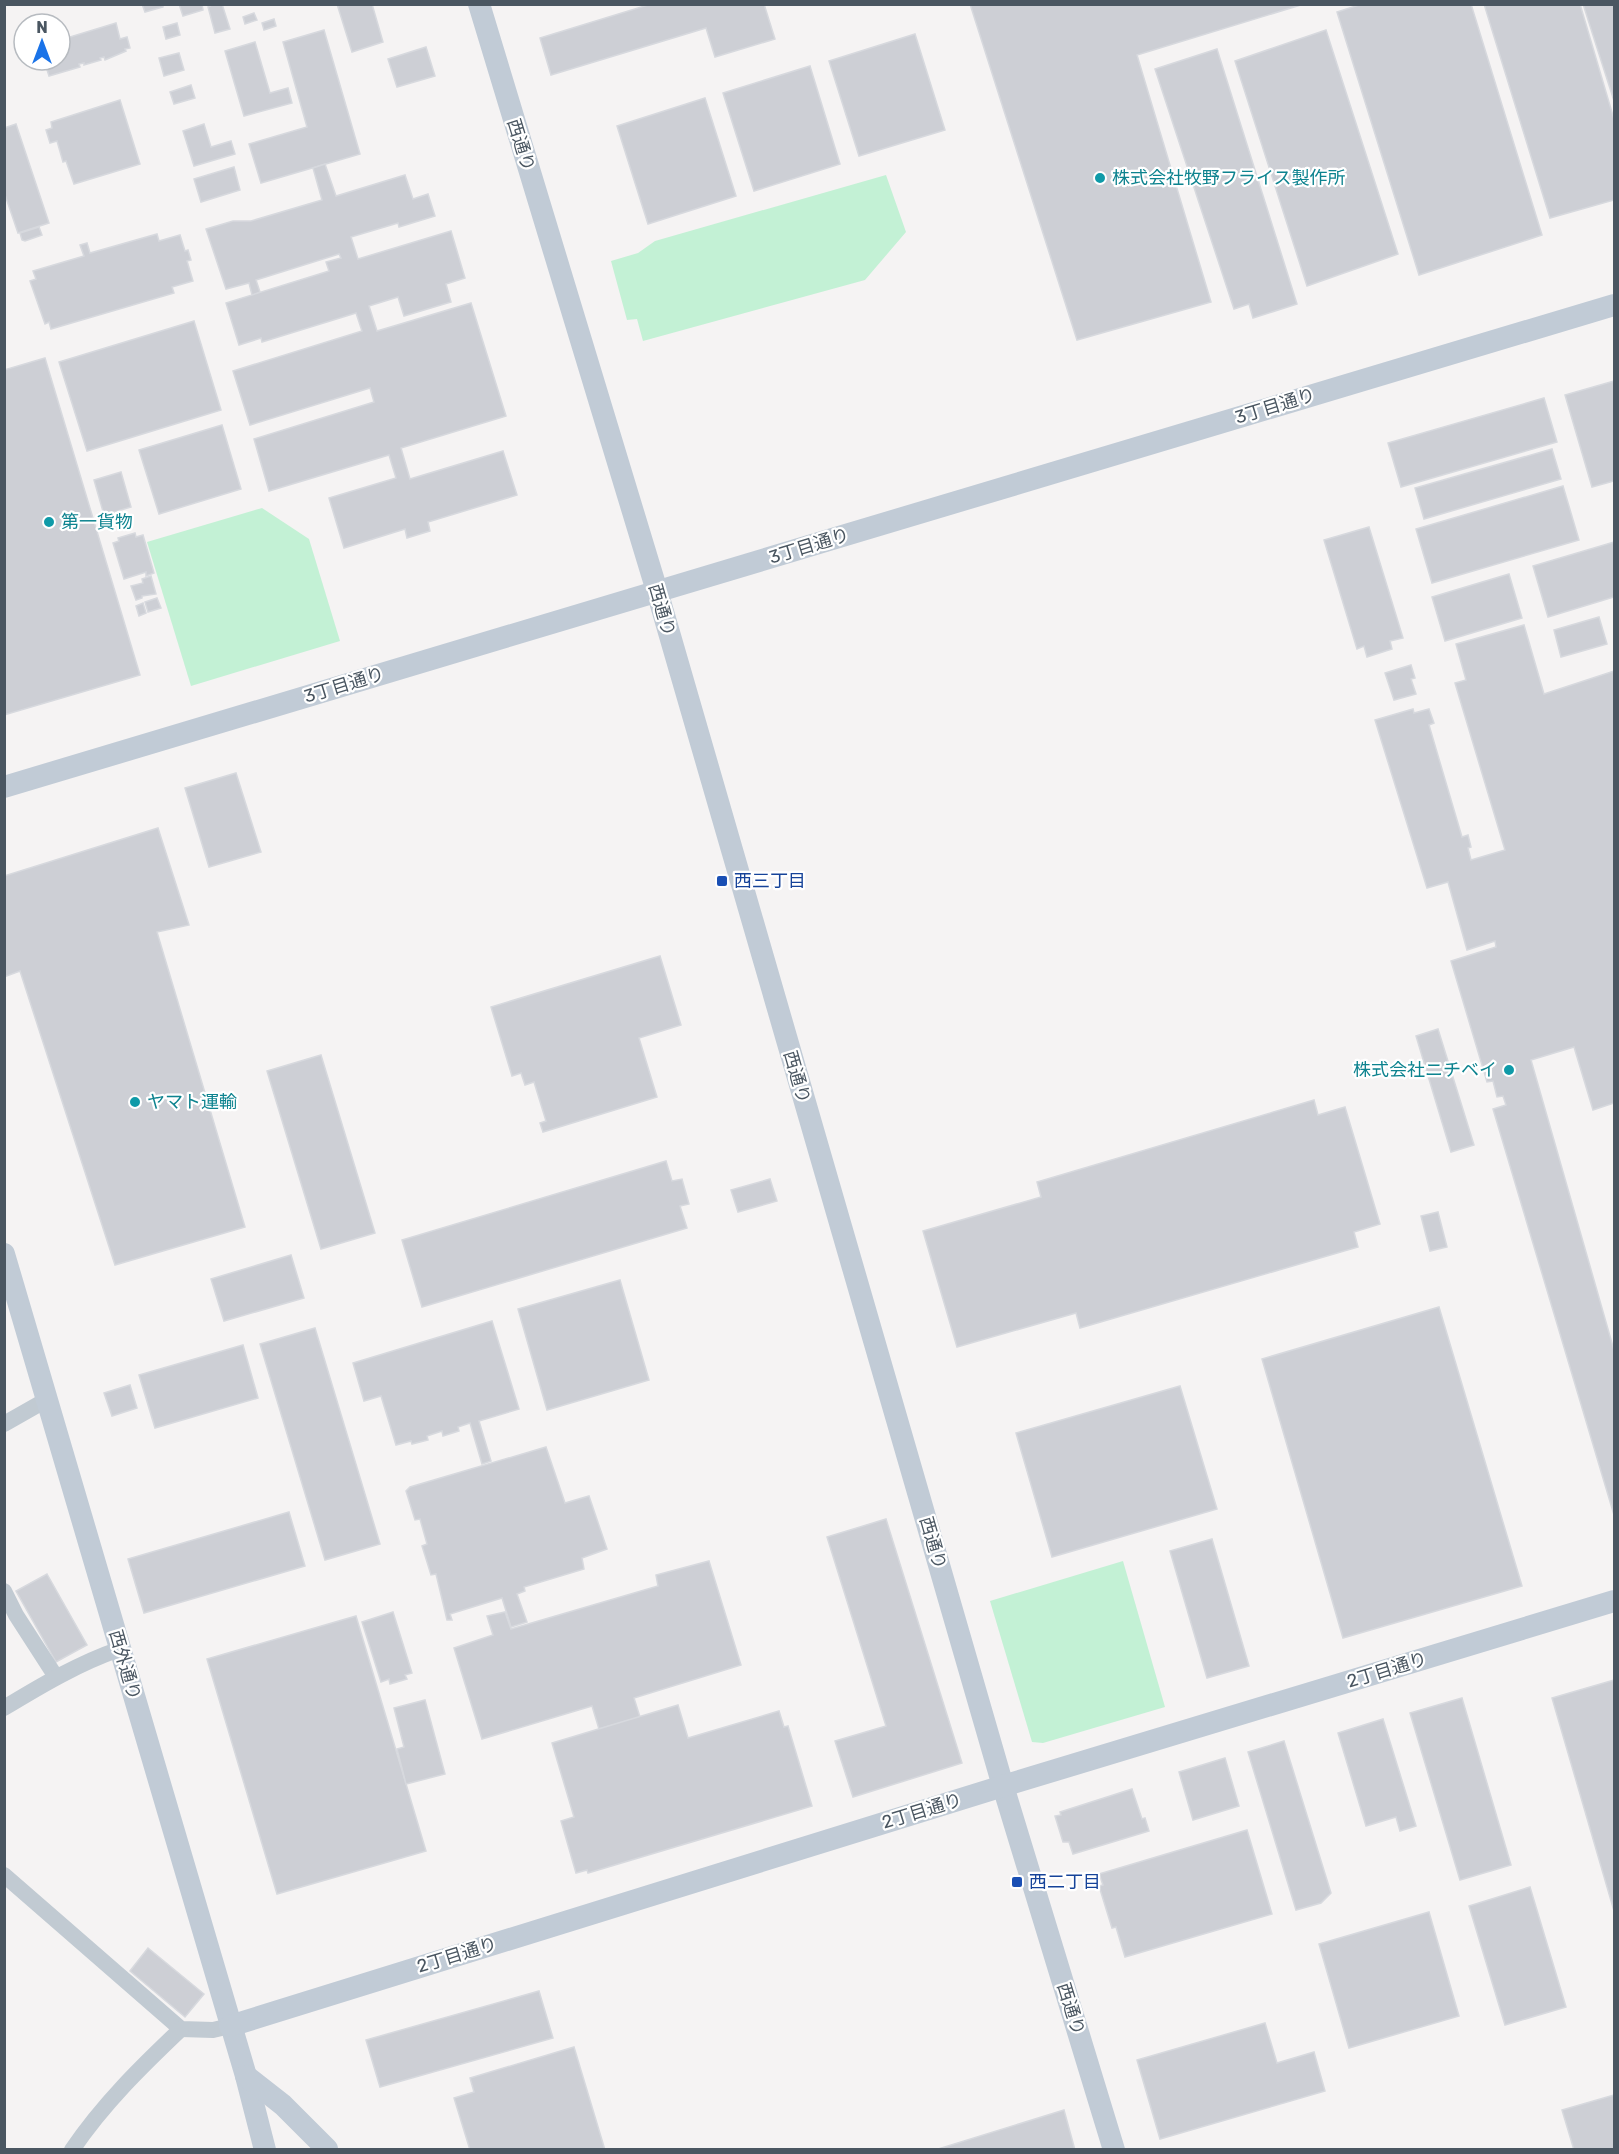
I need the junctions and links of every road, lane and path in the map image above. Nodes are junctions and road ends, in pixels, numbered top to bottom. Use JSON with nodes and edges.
{"nodes":[{"id":1,"x":479,"y":4,"type":"edge"},
{"id":2,"x":1614,"y":305,"type":"edge"},
{"id":3,"x":657,"y":591,"type":"junction"},
{"id":4,"x":4,"y":787,"type":"edge"},
{"id":5,"x":4,"y":1254,"type":"edge"},
{"id":6,"x":48,"y":1399,"type":"junction"},
{"id":7,"x":4,"y":1424,"type":"edge"},
{"id":8,"x":4,"y":1591,"type":"edge"},
{"id":9,"x":1614,"y":1601,"type":"edge"},
{"id":10,"x":120,"y":1649,"type":"junction"},
{"id":11,"x":56,"y":1677,"type":"junction"},
{"id":12,"x":4,"y":1708,"type":"edge"},
{"id":13,"x":1003,"y":1786,"type":"junction"},
{"id":14,"x":4,"y":1875,"type":"edge"},
{"id":15,"x":230,"y":2026,"type":"junction"},
{"id":16,"x":181,"y":2029,"type":"junction"},
{"id":17,"x":246,"y":2076,"type":"junction"},
{"id":18,"x":327,"y":2149,"type":"edge"},
{"id":19,"x":72,"y":2150,"type":"edge"},
{"id":20,"x":265,"y":2150,"type":"edge"},
{"id":21,"x":307,"y":2150,"type":"edge"},
{"id":22,"x":1114,"y":2150,"type":"edge"}],
"edges":[{"from":1,"to":3,"type":"street","name":"西通り"},
{"from":2,"to":3,"type":"street","name":"3丁目通り"},
{"from":3,"to":4,"type":"street","name":"3丁目通り"},
{"from":3,"to":13,"type":"street","name":"西通り"},
{"from":5,"to":6,"type":"street","name":"西外通り"},
{"from":6,"to":7,"type":"street"},
{"from":6,"to":10,"type":"street","name":"西外通り"},
{"from":8,"to":11,"type":"street"},
{"from":9,"to":13,"type":"street","name":"2丁目通り"},
{"from":10,"to":11,"type":"street"},
{"from":10,"to":15,"type":"street","name":"西外通り"},
{"from":11,"to":12,"type":"street"},
{"from":13,"to":15,"type":"street","name":"2丁目通り"},
{"from":13,"to":22,"type":"street","name":"西通り"},
{"from":14,"to":16,"type":"street"},
{"from":15,"to":16,"type":"street"},
{"from":15,"to":17,"type":"street","name":"西外通り"},
{"from":16,"to":19,"type":"street"},
{"from":17,"to":18,"type":"street"},
{"from":17,"to":20,"type":"street","name":"西外通り"},
{"from":18,"to":21,"type":"street"}]}
